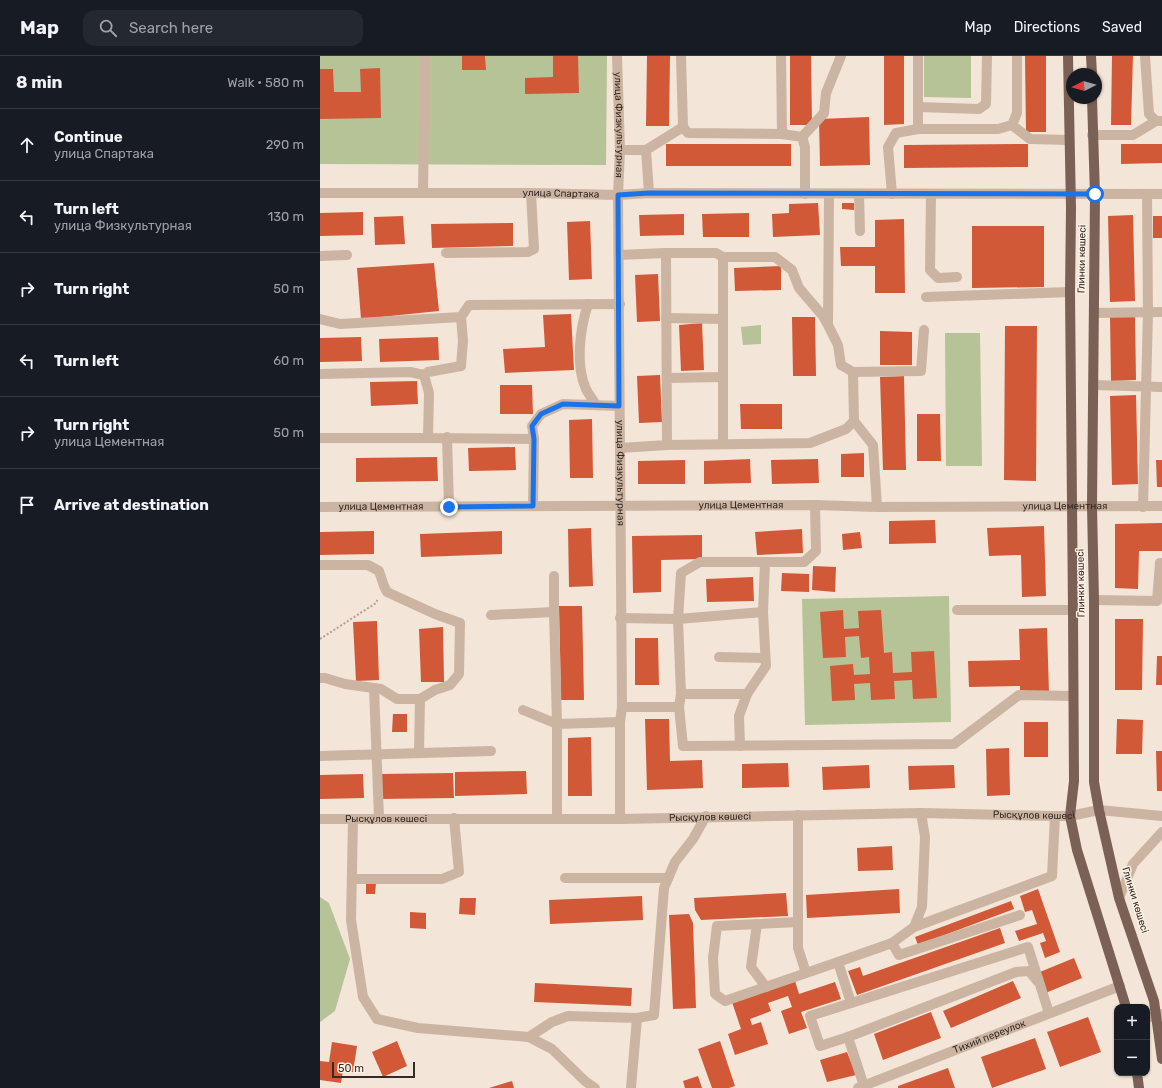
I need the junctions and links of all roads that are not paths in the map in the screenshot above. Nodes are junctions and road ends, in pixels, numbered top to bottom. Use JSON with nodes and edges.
{"nodes":[{"id":1,"x":425,"y":56,"type":"edge"},
{"id":2,"x":617,"y":56,"type":"edge"},
{"id":3,"x":681,"y":56,"type":"edge"},
{"id":4,"x":781,"y":56,"type":"edge"},
{"id":5,"x":841,"y":56,"type":"edge"},
{"id":6,"x":918,"y":56,"type":"edge"},
{"id":7,"x":987,"y":56,"type":"edge"},
{"id":8,"x":1017,"y":56,"type":"edge"},
{"id":9,"x":1068,"y":56,"type":"edge"},
{"id":10,"x":1091,"y":56,"type":"edge"},
{"id":11,"x":1145,"y":56,"type":"edge"},
{"id":12,"x":1092,"y":68,"type":"edge"},
{"id":13,"x":1092,"y":104,"type":"edge"},
{"id":14,"x":918,"y":107,"type":"junction"},
{"id":15,"x":1159,"y":121,"type":"edge"},
{"id":16,"x":1012,"y":126,"type":"junction"},
{"id":17,"x":683,"y":127,"type":"junction"},
{"id":18,"x":918,"y":129,"type":"junction"},
{"id":19,"x":782,"y":134,"type":"junction"},
{"id":20,"x":1092,"y":135,"type":"junction"},
{"id":21,"x":802,"y":137,"type":"junction"},
{"id":22,"x":1069,"y":140,"type":"junction"},
{"id":23,"x":620,"y":150,"type":"junction"},
{"id":24,"x":646,"y":150,"type":"junction"},
{"id":25,"x":320,"y":193,"type":"edge"},
{"id":26,"x":423,"y":193,"type":"junction"},
{"id":27,"x":531,"y":193,"type":"junction"},
{"id":28,"x":649,"y":193,"type":"junction"},
{"id":29,"x":805,"y":194,"type":"junction"},
{"id":30,"x":829,"y":194,"type":"junction"},
{"id":31,"x":859,"y":194,"type":"junction"},
{"id":32,"x":892,"y":194,"type":"junction"},
{"id":33,"x":931,"y":194,"type":"junction"},
{"id":34,"x":1070,"y":194,"type":"junction"},
{"id":35,"x":1095,"y":194,"type":"junction"},
{"id":36,"x":1148,"y":194,"type":"junction"},
{"id":37,"x":1162,"y":194,"type":"edge"},
{"id":38,"x":618,"y":195,"type":"junction"},
{"id":39,"x":860,"y":231,"type":"dead end"},
{"id":40,"x":446,"y":253,"type":"dead end"},
{"id":41,"x":666,"y":253,"type":"junction"},
{"id":42,"x":619,"y":255,"type":"junction"},
{"id":43,"x":320,"y":256,"type":"edge"},
{"id":44,"x":347,"y":256,"type":"dead end"},
{"id":45,"x":723,"y":257,"type":"junction"},
{"id":46,"x":957,"y":276,"type":"dead end"},
{"id":47,"x":1070,"y":292,"type":"junction"},
{"id":48,"x":926,"y":297,"type":"dead end"},
{"id":49,"x":588,"y":304,"type":"junction"},
{"id":50,"x":620,"y":304,"type":"junction"},
{"id":51,"x":1162,"y":312,"type":"edge"},
{"id":52,"x":1094,"y":313,"type":"junction"},
{"id":53,"x":1148,"y":313,"type":"junction"},
{"id":54,"x":461,"y":316,"type":"junction"},
{"id":55,"x":666,"y":318,"type":"junction"},
{"id":56,"x":320,"y":319,"type":"edge"},
{"id":57,"x":723,"y":319,"type":"junction"},
{"id":58,"x":828,"y":325,"type":"junction"},
{"id":59,"x":924,"y":330,"type":"dead end"},
{"id":60,"x":853,"y":372,"type":"junction"},
{"id":61,"x":320,"y":374,"type":"edge"},
{"id":62,"x":424,"y":375,"type":"junction"},
{"id":63,"x":723,"y":377,"type":"junction"},
{"id":64,"x":667,"y":378,"type":"junction"},
{"id":65,"x":1093,"y":385,"type":"junction"},
{"id":66,"x":1147,"y":387,"type":"junction"},
{"id":67,"x":1162,"y":387,"type":"edge"},
{"id":68,"x":596,"y":405,"type":"junction"},
{"id":69,"x":619,"y":406,"type":"junction"},
{"id":70,"x":854,"y":421,"type":"junction"},
{"id":71,"x":447,"y":437,"type":"junction"},
{"id":72,"x":320,"y":438,"type":"edge"},
{"id":73,"x":428,"y":438,"type":"junction"},
{"id":74,"x":534,"y":439,"type":"junction"},
{"id":75,"x":723,"y":444,"type":"junction"},
{"id":76,"x":667,"y":445,"type":"junction"},
{"id":77,"x":620,"y":448,"type":"junction"},
{"id":78,"x":814,"y":505,"type":"junction"},
{"id":79,"x":533,"y":506,"type":"junction"},
{"id":80,"x":621,"y":506,"type":"junction"},
{"id":81,"x":1073,"y":506,"type":"junction"},
{"id":82,"x":1092,"y":506,"type":"junction"},
{"id":83,"x":1162,"y":506,"type":"edge"},
{"id":84,"x":320,"y":507,"type":"edge"},
{"id":85,"x":449,"y":507,"type":"junction"},
{"id":86,"x":877,"y":507,"type":"junction"},
{"id":87,"x":1143,"y":507,"type":"junction"},
{"id":88,"x":764,"y":562,"type":"junction"},
{"id":89,"x":1162,"y":563,"type":"edge"},
{"id":90,"x":320,"y":565,"type":"edge"},
{"id":91,"x":554,"y":576,"type":"dead end"},
{"id":92,"x":1094,"y":600,"type":"junction"},
{"id":93,"x":957,"y":610,"type":"dead end"},
{"id":94,"x":1073,"y":610,"type":"junction"},
{"id":95,"x":554,"y":612,"type":"junction"},
{"id":96,"x":763,"y":612,"type":"junction"},
{"id":97,"x":491,"y":615,"type":"dead end"},
{"id":98,"x":620,"y":618,"type":"junction"},
{"id":99,"x":678,"y":619,"type":"junction"},
{"id":100,"x":719,"y":657,"type":"dead end"},
{"id":101,"x":765,"y":658,"type":"junction"},
{"id":102,"x":320,"y":678,"type":"edge"},
{"id":103,"x":374,"y":688,"type":"junction"},
{"id":104,"x":681,"y":694,"type":"junction"},
{"id":105,"x":748,"y":694,"type":"junction"},
{"id":106,"x":1073,"y":696,"type":"junction"},
{"id":107,"x":420,"y":699,"type":"junction"},
{"id":108,"x":622,"y":707,"type":"junction"},
{"id":109,"x":679,"y":707,"type":"junction"},
{"id":110,"x":523,"y":710,"type":"dead end"},
{"id":111,"x":620,"y":722,"type":"junction"},
{"id":112,"x":557,"y":724,"type":"junction"},
{"id":113,"x":740,"y":746,"type":"junction"},
{"id":114,"x":491,"y":751,"type":"dead end"},
{"id":115,"x":419,"y":753,"type":"junction"},
{"id":116,"x":377,"y":754,"type":"junction"},
{"id":117,"x":320,"y":756,"type":"edge"},
{"id":118,"x":1099,"y":810,"type":"junction"},
{"id":119,"x":921,"y":813,"type":"junction"},
{"id":120,"x":798,"y":815,"type":"junction"},
{"id":121,"x":706,"y":816,"type":"junction"},
{"id":122,"x":1055,"y":816,"type":"junction"},
{"id":123,"x":1070,"y":816,"type":"junction"},
{"id":124,"x":1162,"y":816,"type":"edge"},
{"id":125,"x":379,"y":818,"type":"junction"},
{"id":126,"x":454,"y":818,"type":"junction"},
{"id":127,"x":557,"y":818,"type":"junction"},
{"id":128,"x":320,"y":819,"type":"edge"},
{"id":129,"x":352,"y":819,"type":"junction"},
{"id":130,"x":620,"y":819,"type":"junction"},
{"id":131,"x":1162,"y":832,"type":"edge"},
{"id":132,"x":565,"y":878,"type":"dead end"},
{"id":133,"x":668,"y":878,"type":"junction"},
{"id":134,"x":352,"y":879,"type":"junction"},
{"id":135,"x":1119,"y":898,"type":"junction"},
{"id":136,"x":1020,"y":915,"type":"dead end"},
{"id":137,"x":798,"y":922,"type":"junction"},
{"id":138,"x":757,"y":924,"type":"junction"},
{"id":139,"x":914,"y":927,"type":"junction"},
{"id":140,"x":892,"y":944,"type":"junction"},
{"id":141,"x":838,"y":962,"type":"junction"},
{"id":142,"x":806,"y":973,"type":"junction"},
{"id":143,"x":766,"y":986,"type":"junction"},
{"id":144,"x":1041,"y":986,"type":"junction"},
{"id":145,"x":1120,"y":986,"type":"junction"},
{"id":146,"x":851,"y":1003,"type":"junction"},
{"id":147,"x":1125,"y":1004,"type":"edge"},
{"id":148,"x":1050,"y":1014,"type":"junction"},
{"id":149,"x":1155,"y":1015,"type":"edge"},
{"id":150,"x":637,"y":1018,"type":"junction"},
{"id":151,"x":529,"y":1037,"type":"junction"},
{"id":152,"x":848,"y":1037,"type":"junction"},
{"id":153,"x":1162,"y":1059,"type":"edge"},
{"id":154,"x":1137,"y":1076,"type":"edge"},
{"id":155,"x":861,"y":1087,"type":"edge"},
{"id":156,"x":595,"y":1088,"type":"edge"},
{"id":157,"x":631,"y":1088,"type":"edge"},
{"id":158,"x":1139,"y":1088,"type":"edge"}],
"edges":[{"from":1,"to":26,"type":"street"},
{"from":2,"to":23,"type":"street","name":"улица Физкультурная"},
{"from":3,"to":17,"type":"street"},
{"from":4,"to":19,"type":"street"},
{"from":5,"to":21,"type":"street"},
{"from":6,"to":14,"type":"street"},
{"from":7,"to":14,"type":"street"},
{"from":8,"to":16,"type":"street"},
{"from":9,"to":22,"type":"main road","name":"Глинки көшесі"},
{"from":10,"to":12,"type":"main road"},
{"from":11,"to":15,"type":"street"},
{"from":13,"to":20,"type":"main road","name":"Глинки көшесі"},
{"from":14,"to":18,"type":"street"},
{"from":15,"to":20,"type":"street"},
{"from":16,"to":18,"type":"street"},
{"from":16,"to":22,"type":"street"},
{"from":17,"to":19,"type":"street"},
{"from":17,"to":24,"type":"street"},
{"from":18,"to":32,"type":"street"},
{"from":19,"to":21,"type":"street"},
{"from":20,"to":35,"type":"main road","name":"Глинки көшесі"},
{"from":21,"to":29,"type":"street"},
{"from":22,"to":34,"type":"main road","name":"Глинки көшесі"},
{"from":23,"to":24,"type":"street"},
{"from":23,"to":38,"type":"street","name":"улица Физкультурная"},
{"from":24,"to":28,"type":"street"},
{"from":25,"to":26,"type":"street","name":"улица Спартака"},
{"from":26,"to":27,"type":"street","name":"улица Спартака"},
{"from":27,"to":38,"type":"street","name":"улица Спартака"},
{"from":27,"to":40,"type":"street"},
{"from":28,"to":29,"type":"street","name":"улица Спартака"},
{"from":28,"to":38,"type":"street","name":"улица Спартака"},
{"from":29,"to":30,"type":"street","name":"улица Спартака"},
{"from":30,"to":31,"type":"street","name":"улица Спартака"},
{"from":30,"to":58,"type":"street"},
{"from":31,"to":32,"type":"street","name":"улица Спартака"},
{"from":31,"to":39,"type":"street"},
{"from":32,"to":33,"type":"street","name":"улица Спартака"},
{"from":33,"to":34,"type":"street","name":"улица Спартака"},
{"from":33,"to":46,"type":"street"},
{"from":34,"to":35,"type":"street","name":"улица Спартака"},
{"from":34,"to":47,"type":"main road","name":"Глинки көшесі"},
{"from":35,"to":36,"type":"street","name":"улица Спартака"},
{"from":35,"to":52,"type":"main road","name":"Глинки көшесі"},
{"from":36,"to":37,"type":"street","name":"улица Спартака"},
{"from":36,"to":53,"type":"street"},
{"from":38,"to":42,"type":"street","name":"улица Физкультурная"},
{"from":41,"to":42,"type":"street"},
{"from":41,"to":45,"type":"street"},
{"from":41,"to":55,"type":"street"},
{"from":42,"to":50,"type":"street","name":"улица Физкультурная"},
{"from":43,"to":44,"type":"street"},
{"from":45,"to":57,"type":"street"},
{"from":45,"to":58,"type":"street"},
{"from":47,"to":48,"type":"street"},
{"from":47,"to":81,"type":"main road","name":"Глинки көшесі"},
{"from":49,"to":50,"type":"street"},
{"from":49,"to":54,"type":"street"},
{"from":49,"to":68,"type":"street"},
{"from":50,"to":69,"type":"street","name":"улица Физкультурная"},
{"from":51,"to":53,"type":"street"},
{"from":52,"to":53,"type":"street"},
{"from":52,"to":65,"type":"main road","name":"Глинки көшесі"},
{"from":53,"to":66,"type":"street"},
{"from":54,"to":56,"type":"street"},
{"from":54,"to":62,"type":"street"},
{"from":55,"to":57,"type":"street"},
{"from":55,"to":64,"type":"street"},
{"from":57,"to":63,"type":"street"},
{"from":58,"to":60,"type":"street"},
{"from":59,"to":60,"type":"street"},
{"from":60,"to":70,"type":"street"},
{"from":61,"to":62,"type":"street"},
{"from":62,"to":73,"type":"street"},
{"from":63,"to":64,"type":"street"},
{"from":63,"to":75,"type":"street"},
{"from":64,"to":76,"type":"street"},
{"from":65,"to":66,"type":"street"},
{"from":65,"to":82,"type":"main road","name":"Глинки көшесі"},
{"from":66,"to":67,"type":"street"},
{"from":66,"to":87,"type":"street"},
{"from":68,"to":69,"type":"street"},
{"from":68,"to":74,"type":"street"},
{"from":69,"to":77,"type":"street","name":"улица Физкультурная"},
{"from":70,"to":75,"type":"street"},
{"from":70,"to":86,"type":"street"},
{"from":71,"to":73,"type":"street"},
{"from":71,"to":74,"type":"street"},
{"from":71,"to":85,"type":"street"},
{"from":72,"to":73,"type":"street"},
{"from":74,"to":79,"type":"street"},
{"from":75,"to":76,"type":"street"},
{"from":76,"to":77,"type":"street"},
{"from":77,"to":80,"type":"street","name":"улица Физкультурная"},
{"from":78,"to":80,"type":"street","name":"улица Цементная"},
{"from":78,"to":86,"type":"street","name":"улица Цементная"},
{"from":78,"to":88,"type":"street"},
{"from":79,"to":80,"type":"street","name":"улица Цементная"},
{"from":79,"to":85,"type":"street","name":"улица Цементная"},
{"from":80,"to":98,"type":"street","name":"улица Физкультурная"},
{"from":81,"to":82,"type":"street","name":"улица Цементная"},
{"from":81,"to":86,"type":"street","name":"улица Цементная"},
{"from":81,"to":94,"type":"main road","name":"Глинки көшесі"},
{"from":82,"to":87,"type":"street","name":"улица Цементная"},
{"from":82,"to":92,"type":"main road","name":"Глинки көшесі"},
{"from":83,"to":87,"type":"street","name":"улица Цементная"},
{"from":84,"to":85,"type":"street","name":"улица Цементная"},
{"from":88,"to":96,"type":"street"},
{"from":88,"to":99,"type":"street"},
{"from":89,"to":92,"type":"street"},
{"from":90,"to":107,"type":"street"},
{"from":91,"to":95,"type":"street"},
{"from":92,"to":118,"type":"main road","name":"Глинки көшесі"},
{"from":93,"to":94,"type":"street"},
{"from":94,"to":106,"type":"main road","name":"Глинки көшесі"},
{"from":95,"to":97,"type":"street"},
{"from":95,"to":112,"type":"street"},
{"from":96,"to":99,"type":"street"},
{"from":96,"to":101,"type":"street"},
{"from":98,"to":99,"type":"street"},
{"from":98,"to":108,"type":"street","name":"улица Физкультурная"},
{"from":99,"to":104,"type":"street"},
{"from":100,"to":101,"type":"street"},
{"from":101,"to":105,"type":"street"},
{"from":102,"to":103,"type":"street"},
{"from":103,"to":107,"type":"street"},
{"from":103,"to":116,"type":"street"},
{"from":104,"to":105,"type":"street"},
{"from":104,"to":109,"type":"street"},
{"from":105,"to":113,"type":"street"},
{"from":106,"to":113,"type":"street"},
{"from":106,"to":123,"type":"main road","name":"Глинки көшесі"},
{"from":107,"to":115,"type":"street"},
{"from":108,"to":109,"type":"street"},
{"from":108,"to":111,"type":"street","name":"улица Физкультурная"},
{"from":109,"to":113,"type":"street"},
{"from":110,"to":112,"type":"street"},
{"from":111,"to":112,"type":"street"},
{"from":111,"to":130,"type":"street","name":"улица Физкультурная"},
{"from":112,"to":127,"type":"street"},
{"from":114,"to":115,"type":"street"},
{"from":115,"to":116,"type":"street"},
{"from":116,"to":117,"type":"street"},
{"from":116,"to":125,"type":"street"},
{"from":118,"to":123,"type":"street","name":"Рысқұлов көшесі"},
{"from":118,"to":124,"type":"street","name":"Рысқұлов көшесі"},
{"from":118,"to":135,"type":"main road","name":"Глинки көшесі"},
{"from":119,"to":120,"type":"street","name":"Рысқұлов көшесі"},
{"from":119,"to":122,"type":"street","name":"Рысқұлов көшесі"},
{"from":119,"to":139,"type":"street"},
{"from":120,"to":121,"type":"street","name":"Рысқұлов көшесі"},
{"from":120,"to":137,"type":"street"},
{"from":121,"to":130,"type":"street","name":"Рысқұлов көшесі"},
{"from":121,"to":133,"type":"street"},
{"from":122,"to":123,"type":"street","name":"Рысқұлов көшесі"},
{"from":122,"to":139,"type":"street"},
{"from":123,"to":145,"type":"main road","name":"Глинки көшесі"},
{"from":125,"to":126,"type":"street","name":"Рысқұлов көшесі"},
{"from":125,"to":129,"type":"street","name":"Рысқұлов көшесі"},
{"from":126,"to":127,"type":"street","name":"Рысқұлов көшесі"},
{"from":126,"to":134,"type":"street"},
{"from":127,"to":130,"type":"street","name":"Рысқұлов көшесі"},
{"from":128,"to":129,"type":"street","name":"Рысқұлов көшесі"},
{"from":129,"to":134,"type":"street"},
{"from":131,"to":135,"type":"street"},
{"from":132,"to":133,"type":"street"},
{"from":133,"to":150,"type":"street"},
{"from":134,"to":151,"type":"street"},
{"from":135,"to":149,"type":"main road","name":"Глинки көшесі"},
{"from":136,"to":140,"type":"street"},
{"from":137,"to":138,"type":"street"},
{"from":137,"to":142,"type":"street"},
{"from":138,"to":143,"type":"street"},
{"from":138,"to":143,"type":"street"},
{"from":139,"to":140,"type":"street"},
{"from":140,"to":141,"type":"street"},
{"from":141,"to":142,"type":"street"},
{"from":141,"to":146,"type":"street"},
{"from":142,"to":143,"type":"street"},
{"from":144,"to":146,"type":"street"},
{"from":144,"to":148,"type":"street"},
{"from":144,"to":152,"type":"street"},
{"from":145,"to":147,"type":"main road","name":"Глинки көшесі"},
{"from":145,"to":148,"type":"street","name":"Тихий переулок"},
{"from":146,"to":152,"type":"street"},
{"from":148,"to":155,"type":"street","name":"Тихий переулок"},
{"from":149,"to":153,"type":"main road","name":"Глинки көшесі"},
{"from":150,"to":151,"type":"street"},
{"from":150,"to":157,"type":"street"},
{"from":151,"to":156,"type":"street"},
{"from":152,"to":155,"type":"street"},
{"from":154,"to":158,"type":"main road"}]}
